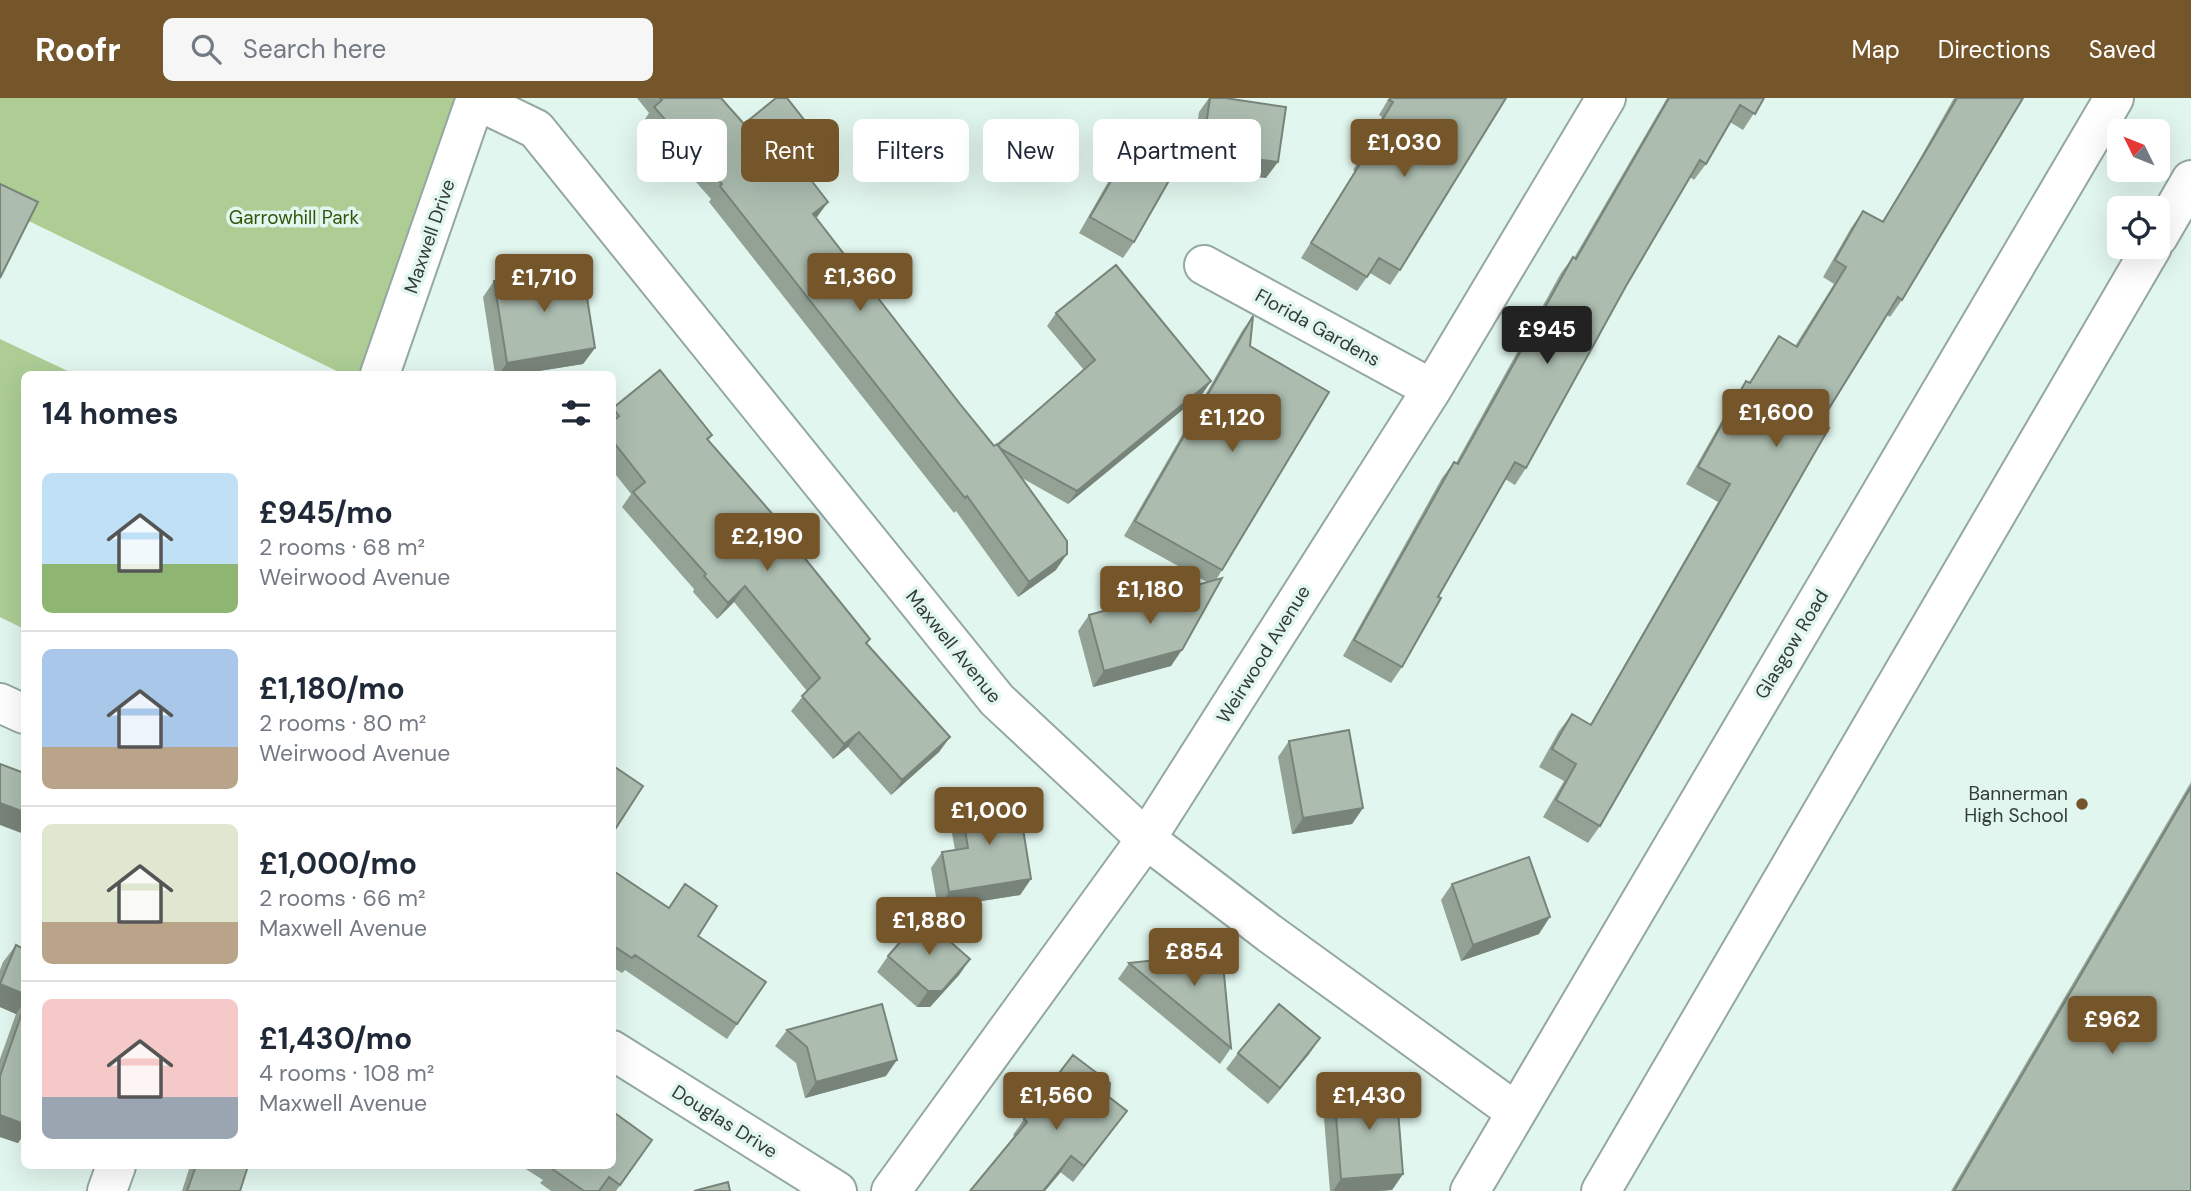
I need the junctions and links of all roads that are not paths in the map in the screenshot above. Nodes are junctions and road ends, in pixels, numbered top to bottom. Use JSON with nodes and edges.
{"nodes":[{"id":1,"x":1606,"y":98,"type":"edge"},
{"id":2,"x":2113,"y":98,"type":"edge"},
{"id":3,"x":476,"y":99,"type":"edge"},
{"id":4,"x":2191,"y":180,"type":"edge"},
{"id":5,"x":2170,"y":216,"type":"edge"},
{"id":6,"x":2145,"y":259,"type":"edge"},
{"id":7,"x":1204,"y":265,"type":"dead end"},
{"id":8,"x":381,"y":371,"type":"edge"},
{"id":9,"x":1432,"y":389,"type":"junction"},
{"id":10,"x":0,"y":703,"type":"edge"},
{"id":11,"x":21,"y":713,"type":"edge"},
{"id":12,"x":1146,"y":839,"type":"junction"},
{"id":13,"x":616,"y":1053,"type":"edge"},
{"id":14,"x":1516,"y":1112,"type":"junction"},
{"id":15,"x":115,"y":1169,"type":"edge"},
{"id":16,"x":107,"y":1191,"type":"edge"},
{"id":17,"x":837,"y":1191,"type":"edge"},
{"id":18,"x":891,"y":1191,"type":"edge"},
{"id":19,"x":1470,"y":1191,"type":"edge"},
{"id":20,"x":1601,"y":1191,"type":"edge"}],
"edges":[{"from":1,"to":9,"type":"street","name":"Weirwood Avenue"},
{"from":2,"to":14,"type":"street","name":"Glasgow Road"},
{"from":3,"to":8,"type":"street","name":"Maxwell Drive"},
{"from":3,"to":12,"type":"street","name":"Maxwell Avenue"},
{"from":4,"to":5,"type":"street"},
{"from":6,"to":20,"type":"street"},
{"from":7,"to":9,"type":"street","name":"Florida Gardens"},
{"from":9,"to":12,"type":"street","name":"Weirwood Avenue"},
{"from":10,"to":11,"type":"street"},
{"from":12,"to":14,"type":"street","name":"Maxwell Avenue"},
{"from":12,"to":18,"type":"street","name":"Weirwood Avenue"},
{"from":13,"to":17,"type":"street","name":"Douglas Drive"},
{"from":14,"to":19,"type":"street","name":"Glasgow Road"},
{"from":15,"to":16,"type":"street"}]}
